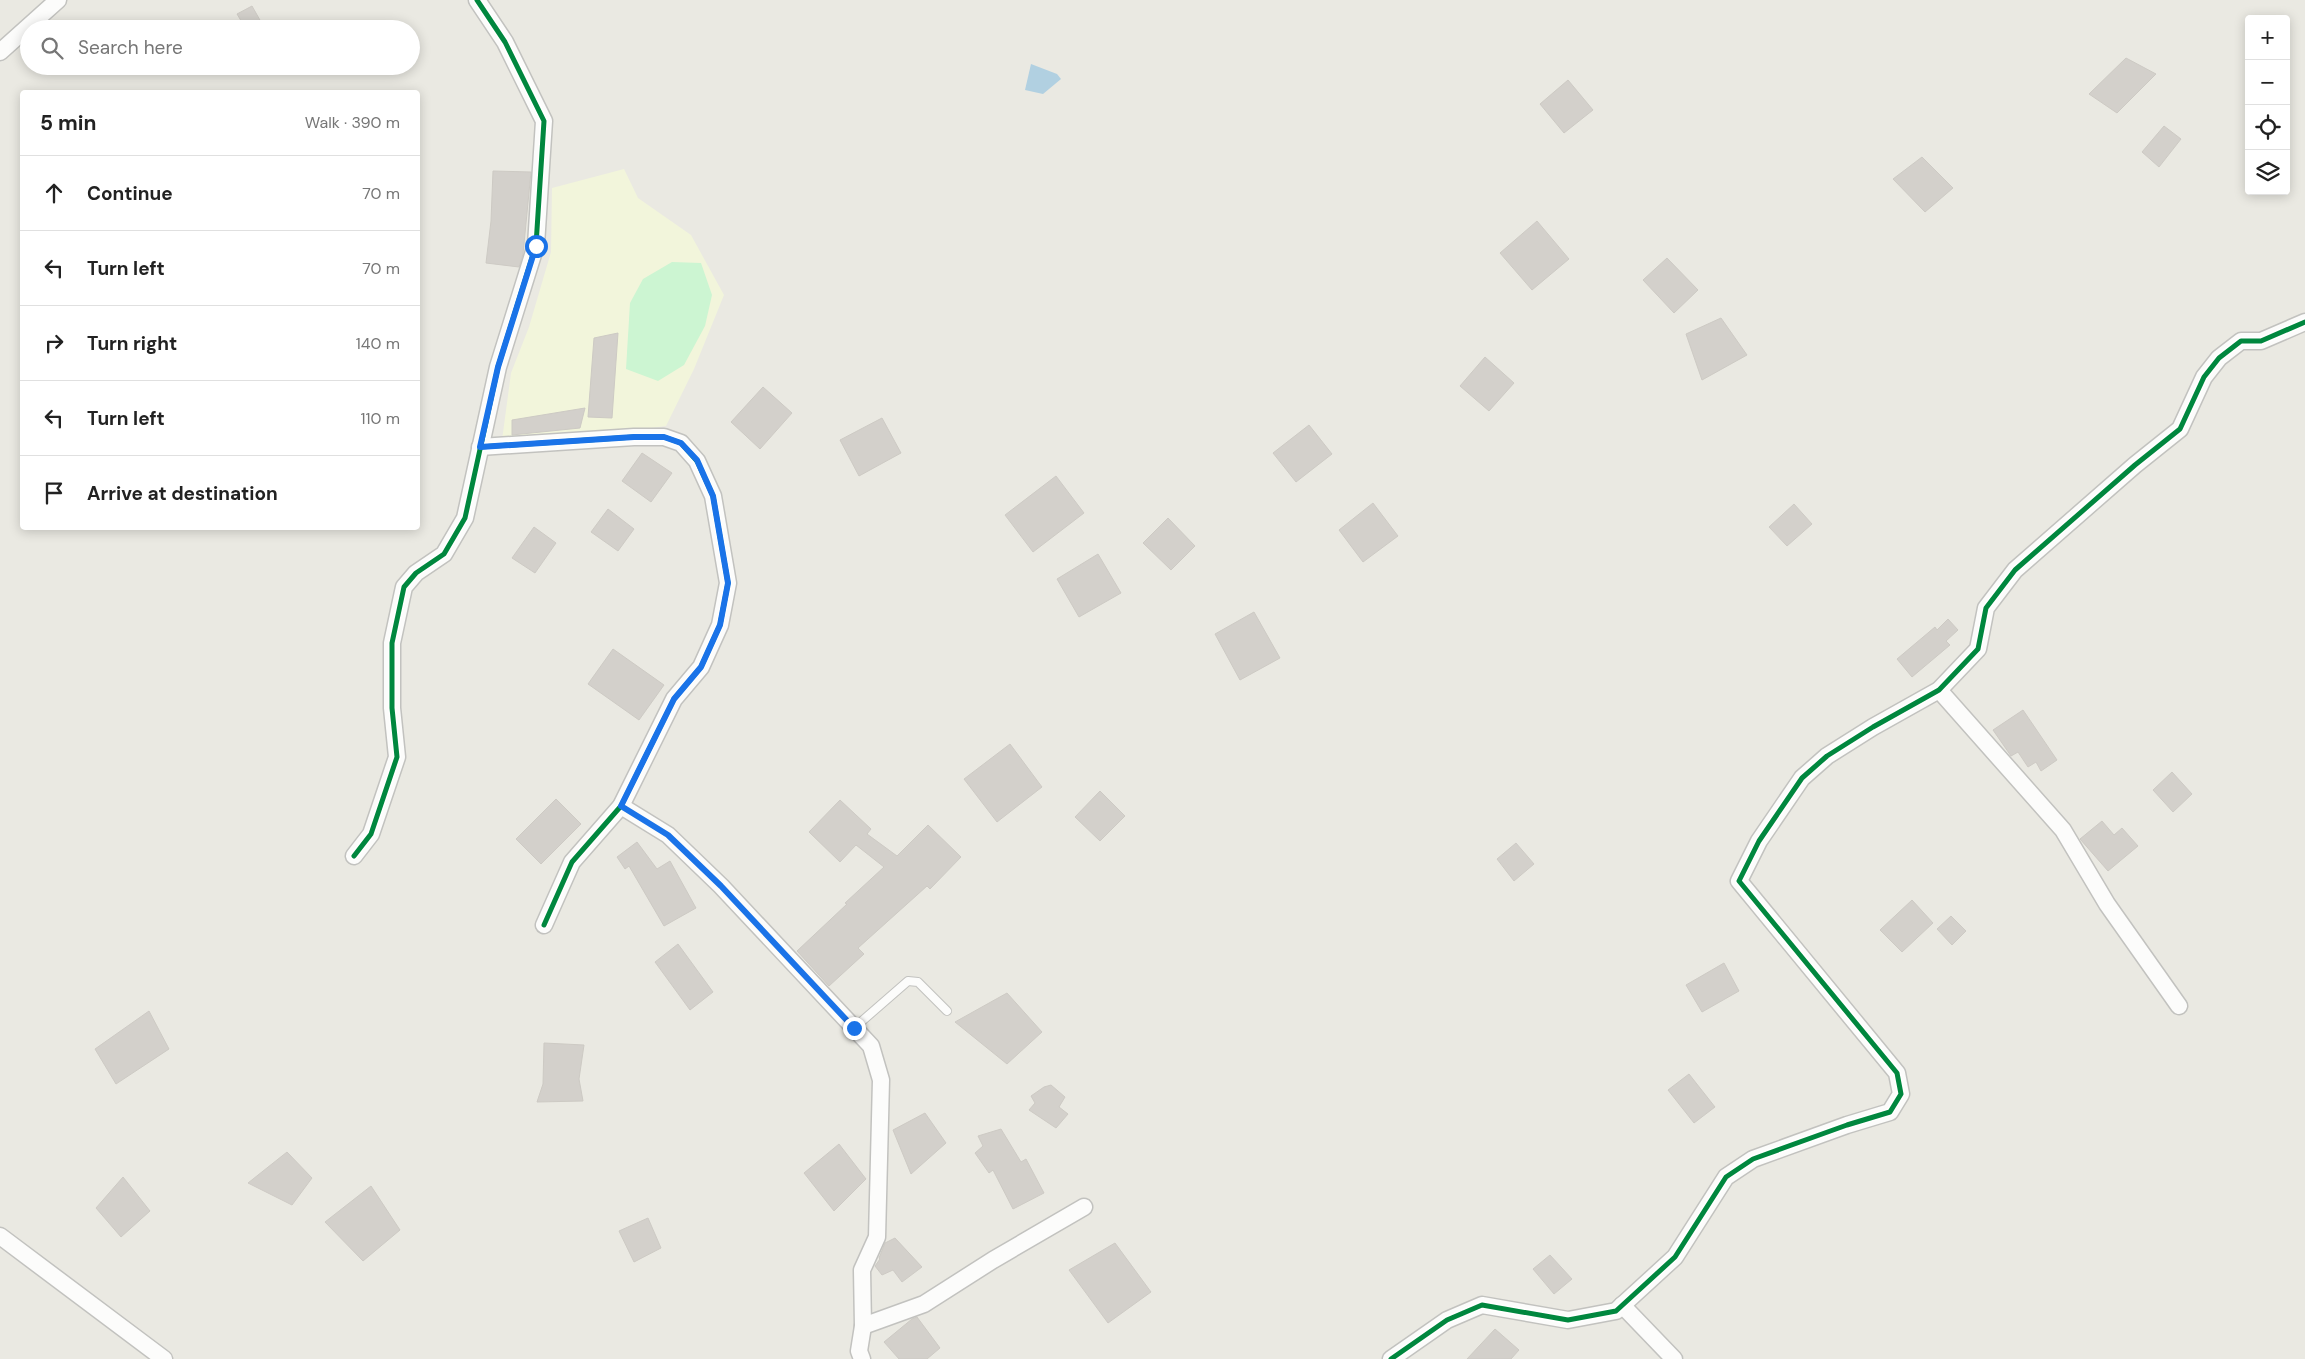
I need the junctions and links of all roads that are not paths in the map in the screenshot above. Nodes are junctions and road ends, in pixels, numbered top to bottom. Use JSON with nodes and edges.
{"nodes":[{"id":1,"x":58,"y":0,"type":"edge"},
{"id":2,"x":476,"y":0,"type":"edge"},
{"id":3,"x":36,"y":20,"type":"edge"},
{"id":4,"x":20,"y":34,"type":"edge"},
{"id":5,"x":0,"y":52,"type":"edge"},
{"id":6,"x":2305,"y":322,"type":"edge"},
{"id":7,"x":480,"y":447,"type":"junction"},
{"id":8,"x":1939,"y":690,"type":"junction"},
{"id":9,"x":621,"y":806,"type":"junction"},
{"id":10,"x":354,"y":856,"type":"dead end"},
{"id":11,"x":544,"y":925,"type":"dead end"},
{"id":12,"x":2179,"y":1006,"type":"dead end"},
{"id":13,"x":947,"y":1011,"type":"dead end"},
{"id":14,"x":854,"y":1028,"type":"junction"},
{"id":15,"x":1084,"y":1207,"type":"dead end"},
{"id":16,"x":0,"y":1236,"type":"edge"},
{"id":17,"x":1622,"y":1305,"type":"junction"},
{"id":18,"x":863,"y":1326,"type":"junction"},
{"id":19,"x":164,"y":1359,"type":"edge"},
{"id":20,"x":862,"y":1359,"type":"edge"},
{"id":21,"x":1391,"y":1359,"type":"edge"},
{"id":22,"x":1674,"y":1359,"type":"edge"}],
"edges":[{"from":1,"to":3,"type":"street"},
{"from":2,"to":7,"type":"street"},
{"from":4,"to":5,"type":"street"},
{"from":6,"to":8,"type":"street"},
{"from":7,"to":9,"type":"street"},
{"from":7,"to":10,"type":"street"},
{"from":8,"to":12,"type":"street"},
{"from":8,"to":17,"type":"street"},
{"from":9,"to":11,"type":"street"},
{"from":9,"to":14,"type":"street"},
{"from":13,"to":14,"type":"lane"},
{"from":14,"to":18,"type":"street"},
{"from":15,"to":18,"type":"street"},
{"from":16,"to":19,"type":"street"},
{"from":17,"to":21,"type":"street"},
{"from":17,"to":22,"type":"street"},
{"from":18,"to":20,"type":"street"}]}
